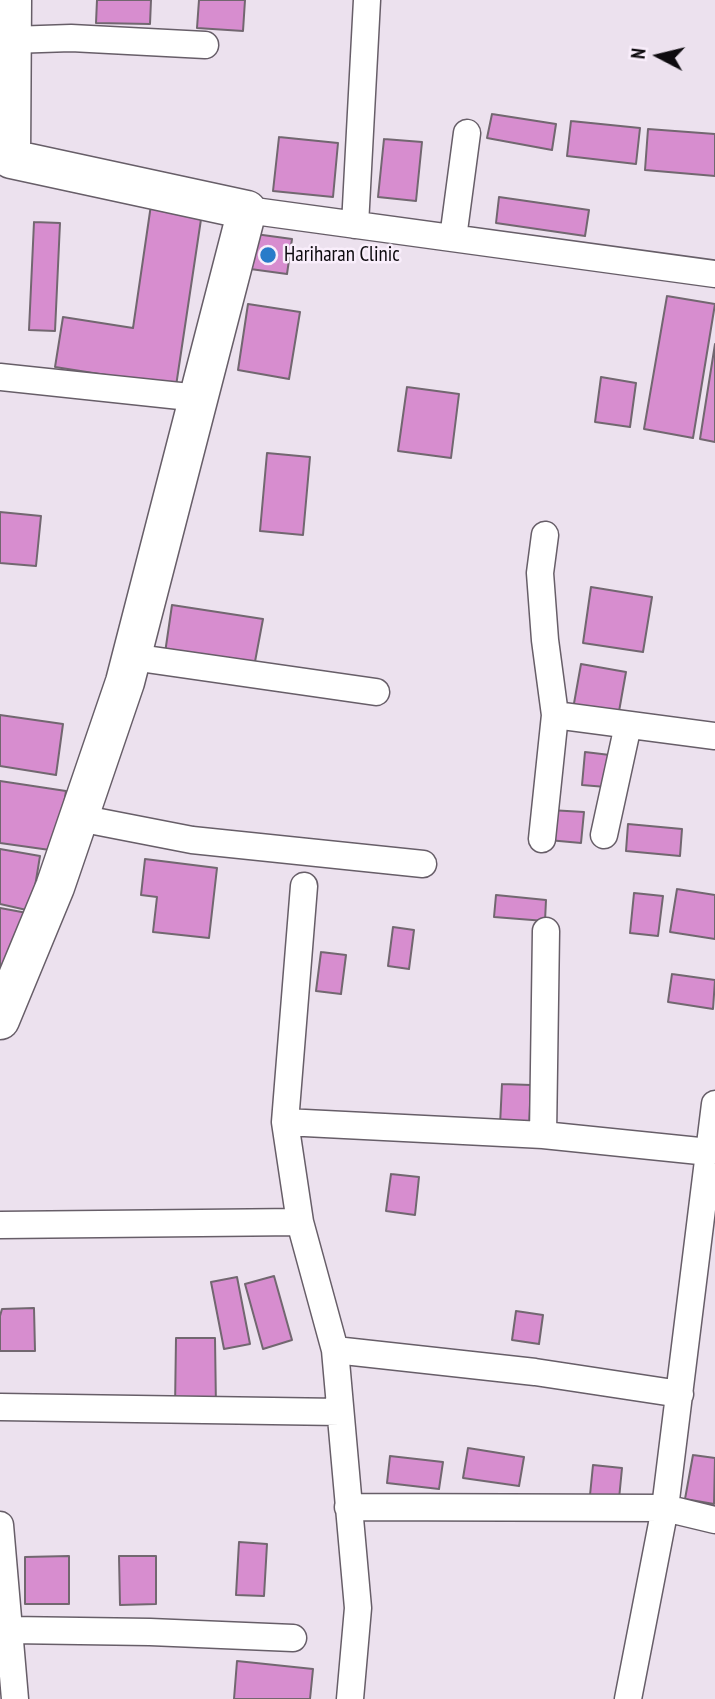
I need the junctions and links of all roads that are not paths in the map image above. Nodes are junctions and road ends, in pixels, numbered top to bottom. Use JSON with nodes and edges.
{"nodes":[{"id":1,"x":12,"y":0,"type":"edge"},
{"id":2,"x":367,"y":0,"type":"edge"},
{"id":3,"x":11,"y":40,"type":"junction"},
{"id":4,"x":205,"y":45,"type":"dead end"},
{"id":5,"x":467,"y":133,"type":"dead end"},
{"id":6,"x":6,"y":159,"type":"edge"},
{"id":7,"x":247,"y":210,"type":"junction"},
{"id":8,"x":355,"y":225,"type":"junction"},
{"id":9,"x":453,"y":238,"type":"junction"},
{"id":10,"x":715,"y":274,"type":"edge"},
{"id":11,"x":0,"y":377,"type":"edge"},
{"id":12,"x":199,"y":398,"type":"junction"},
{"id":13,"x":545,"y":535,"type":"dead end"},
{"id":14,"x":132,"y":657,"type":"junction"},
{"id":15,"x":376,"y":692,"type":"dead end"},
{"id":16,"x":555,"y":715,"type":"junction"},
{"id":17,"x":628,"y":725,"type":"junction"},
{"id":18,"x":715,"y":736,"type":"edge"},
{"id":19,"x":79,"y":818,"type":"junction"},
{"id":20,"x":604,"y":835,"type":"dead end"},
{"id":21,"x":542,"y":839,"type":"dead end"},
{"id":22,"x":423,"y":864,"type":"dead end"},
{"id":23,"x":304,"y":886,"type":"dead end"},
{"id":24,"x":546,"y":931,"type":"dead end"},
{"id":25,"x":0,"y":1020,"type":"edge"},
{"id":26,"x":715,"y":1107,"type":"edge"},
{"id":27,"x":285,"y":1122,"type":"junction"},
{"id":28,"x":543,"y":1135,"type":"junction"},
{"id":29,"x":709,"y":1152,"type":"junction"},
{"id":30,"x":300,"y":1222,"type":"junction"},
{"id":31,"x":0,"y":1225,"type":"edge"},
{"id":32,"x":335,"y":1350,"type":"junction"},
{"id":33,"x":680,"y":1394,"type":"junction"},
{"id":34,"x":0,"y":1407,"type":"edge"},
{"id":35,"x":340,"y":1412,"type":"junction"},
{"id":36,"x":348,"y":1507,"type":"junction"},
{"id":37,"x":665,"y":1508,"type":"junction"},
{"id":38,"x":715,"y":1520,"type":"edge"},
{"id":39,"x":0,"y":1525,"type":"edge"},
{"id":40,"x":10,"y":1630,"type":"junction"},
{"id":41,"x":293,"y":1638,"type":"dead end"},
{"id":42,"x":15,"y":1699,"type":"edge"},
{"id":43,"x":350,"y":1699,"type":"edge"},
{"id":44,"x":628,"y":1699,"type":"edge"}],
"edges":[{"from":1,"to":3,"type":"street"},
{"from":2,"to":8,"type":"street"},
{"from":3,"to":4,"type":"street"},
{"from":3,"to":6,"type":"street"},
{"from":5,"to":9,"type":"street"},
{"from":6,"to":7,"type":"street"},
{"from":7,"to":8,"type":"street"},
{"from":7,"to":12,"type":"street"},
{"from":8,"to":9,"type":"street"},
{"from":9,"to":10,"type":"street"},
{"from":11,"to":12,"type":"street"},
{"from":12,"to":14,"type":"street"},
{"from":13,"to":16,"type":"street"},
{"from":14,"to":15,"type":"street"},
{"from":14,"to":19,"type":"street"},
{"from":16,"to":17,"type":"street"},
{"from":16,"to":21,"type":"street"},
{"from":17,"to":18,"type":"street"},
{"from":17,"to":20,"type":"street"},
{"from":19,"to":22,"type":"street"},
{"from":19,"to":25,"type":"street"},
{"from":23,"to":27,"type":"street"},
{"from":24,"to":28,"type":"street"},
{"from":26,"to":29,"type":"street"},
{"from":27,"to":28,"type":"street"},
{"from":27,"to":30,"type":"street"},
{"from":28,"to":29,"type":"street"},
{"from":29,"to":33,"type":"street"},
{"from":30,"to":31,"type":"street"},
{"from":30,"to":32,"type":"street"},
{"from":32,"to":33,"type":"street"},
{"from":32,"to":35,"type":"street"},
{"from":33,"to":37,"type":"street"},
{"from":34,"to":35,"type":"street"},
{"from":35,"to":36,"type":"street"},
{"from":36,"to":37,"type":"street"},
{"from":36,"to":43,"type":"street"},
{"from":37,"to":38,"type":"street"},
{"from":37,"to":44,"type":"street"},
{"from":39,"to":40,"type":"street"},
{"from":40,"to":41,"type":"street"},
{"from":40,"to":42,"type":"street"}]}
